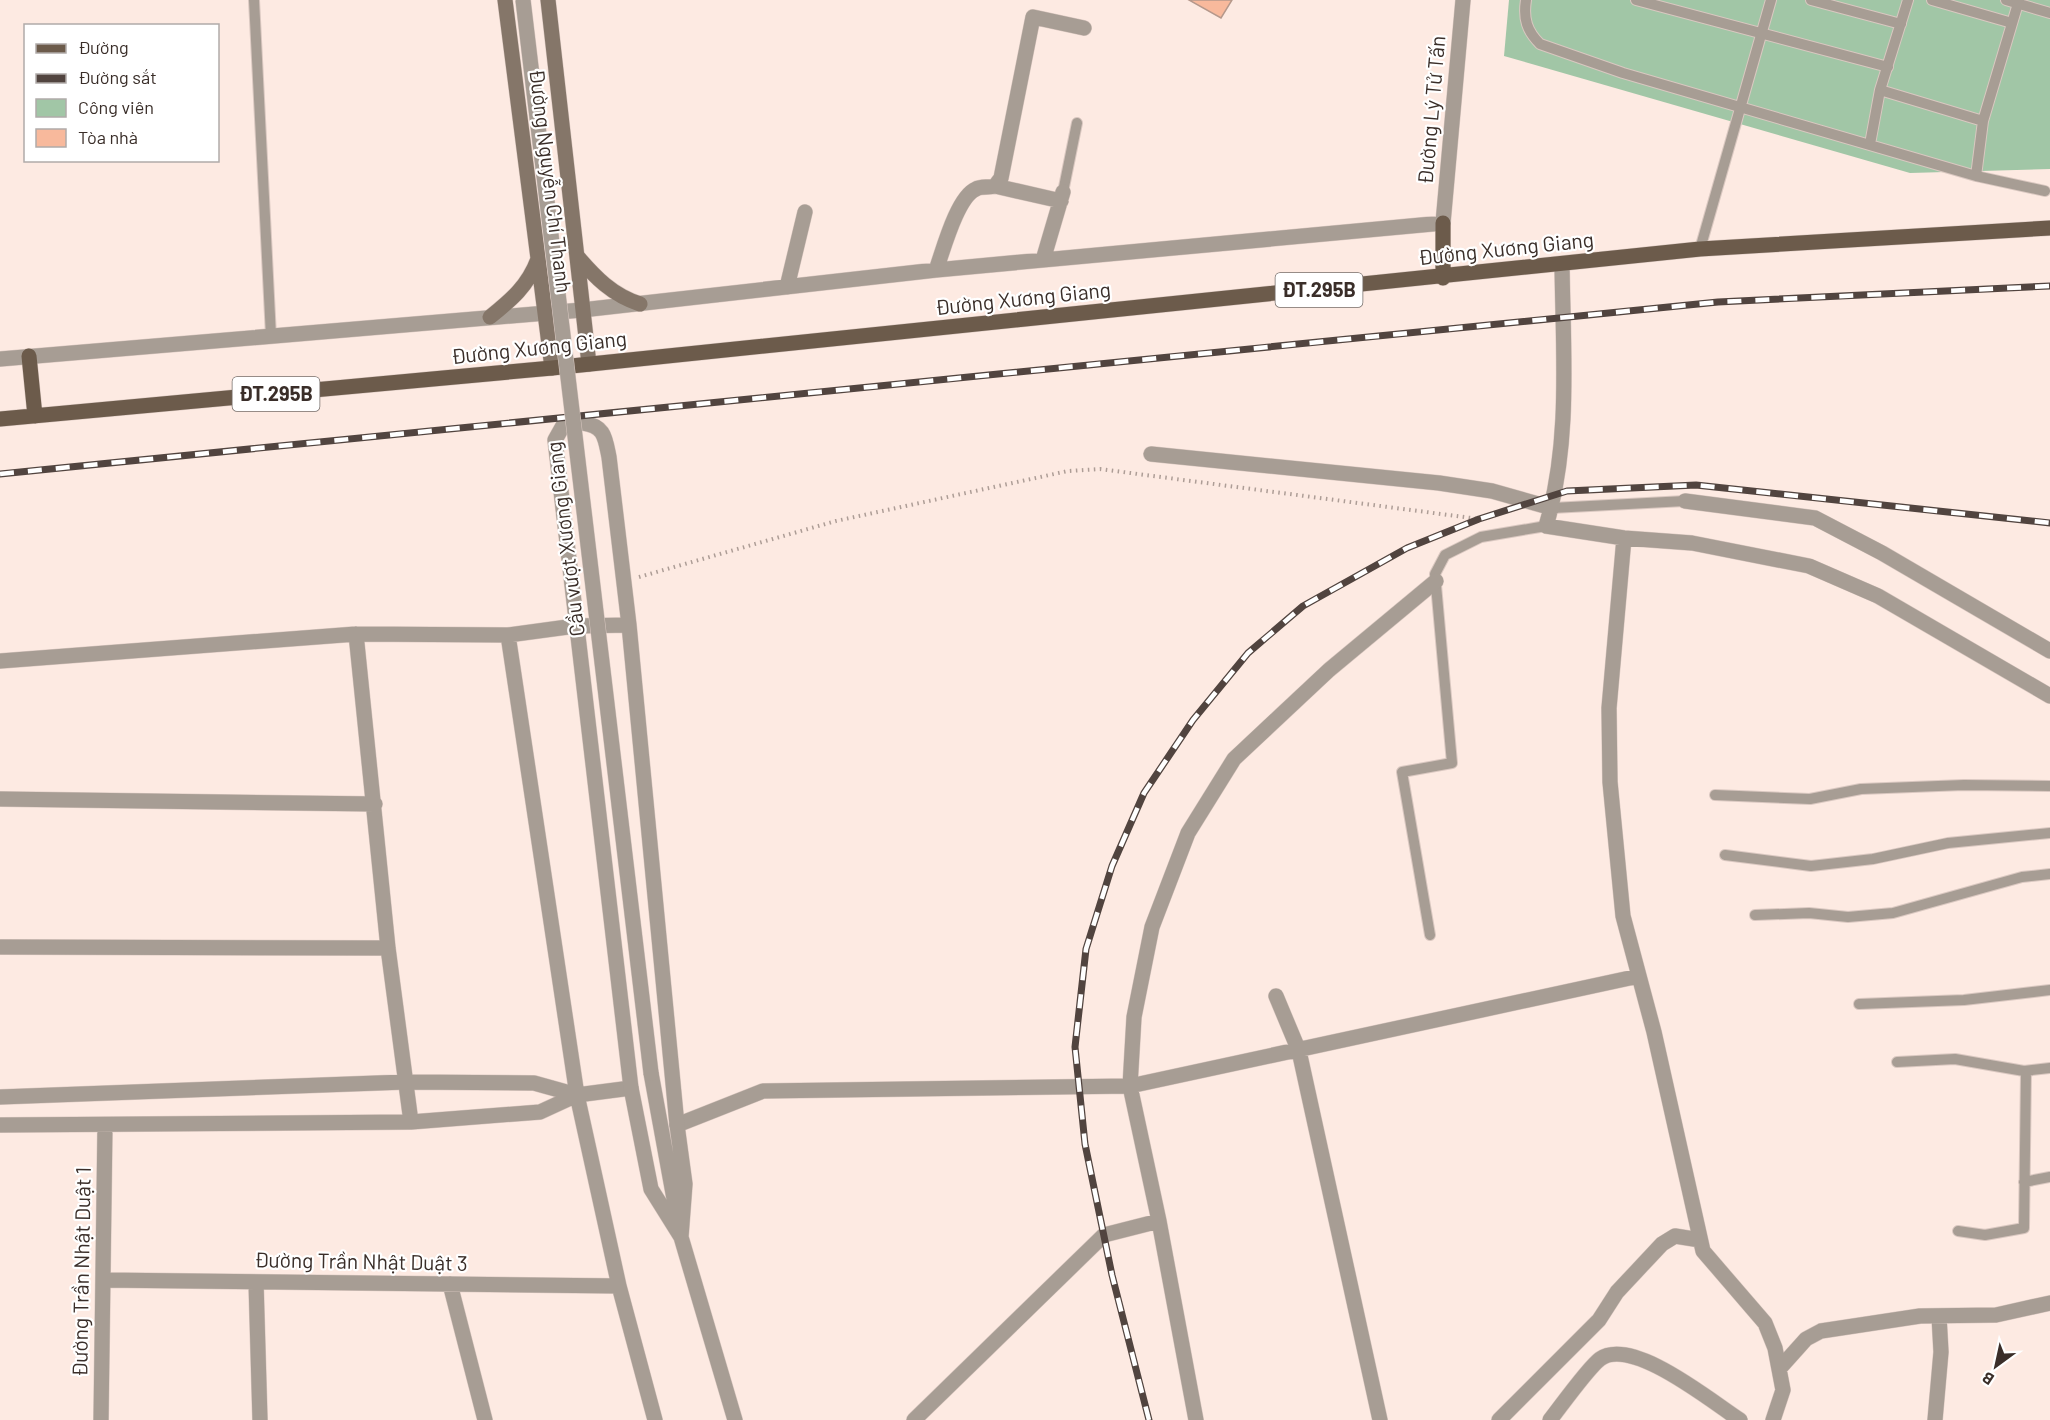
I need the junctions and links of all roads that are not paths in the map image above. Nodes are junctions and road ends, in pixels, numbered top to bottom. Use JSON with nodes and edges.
{"nodes":[{"id":1,"x":254,"y":0,"type":"edge"},
{"id":2,"x":505,"y":0,"type":"edge"},
{"id":3,"x":523,"y":0,"type":"edge"},
{"id":4,"x":548,"y":0,"type":"edge"},
{"id":5,"x":1463,"y":0,"type":"edge"},
{"id":6,"x":1526,"y":0,"type":"edge"},
{"id":7,"x":1636,"y":0,"type":"edge"},
{"id":8,"x":1771,"y":0,"type":"edge"},
{"id":9,"x":1811,"y":0,"type":"edge"},
{"id":10,"x":1908,"y":0,"type":"edge"},
{"id":11,"x":1932,"y":0,"type":"edge"},
{"id":12,"x":2006,"y":0,"type":"edge"},
{"id":13,"x":2019,"y":2,"type":"edge"},
{"id":14,"x":2050,"y":14,"type":"edge"},
{"id":15,"x":2012,"y":23,"type":"junction"},
{"id":16,"x":1901,"y":24,"type":"junction"},
{"id":17,"x":1084,"y":28,"type":"dead end"},
{"id":18,"x":1761,"y":33,"type":"junction"},
{"id":19,"x":1888,"y":67,"type":"junction"},
{"id":20,"x":1880,"y":90,"type":"junction"},
{"id":21,"x":1742,"y":107,"type":"junction"},
{"id":22,"x":1983,"y":121,"type":"junction"},
{"id":23,"x":1077,"y":123,"type":"dead end"},
{"id":24,"x":1870,"y":144,"type":"junction"},
{"id":25,"x":1976,"y":176,"type":"junction"},
{"id":26,"x":995,"y":186,"type":"junction"},
{"id":27,"x":2045,"y":191,"type":"dead end"},
{"id":28,"x":1062,"y":196,"type":"junction"},
{"id":29,"x":806,"y":212,"type":"dead end"},
{"id":30,"x":1443,"y":223,"type":"junction"},
{"id":31,"x":2050,"y":228,"type":"edge"},
{"id":32,"x":1700,"y":249,"type":"junction"},
{"id":33,"x":577,"y":260,"type":"junction"},
{"id":34,"x":1043,"y":260,"type":"junction"},
{"id":35,"x":540,"y":264,"type":"junction"},
{"id":36,"x":1562,"y":264,"type":"junction"},
{"id":37,"x":936,"y":270,"type":"junction"},
{"id":38,"x":1443,"y":278,"type":"junction"},
{"id":39,"x":787,"y":287,"type":"junction"},
{"id":40,"x":640,"y":304,"type":"junction"},
{"id":41,"x":582,"y":310,"type":"junction"},
{"id":42,"x":546,"y":313,"type":"junction"},
{"id":43,"x":490,"y":317,"type":"junction"},
{"id":44,"x":271,"y":336,"type":"junction"},
{"id":45,"x":29,"y":356,"type":"junction"},
{"id":46,"x":0,"y":359,"type":"edge"},
{"id":47,"x":589,"y":364,"type":"junction"},
{"id":48,"x":552,"y":368,"type":"junction"},
{"id":49,"x":34,"y":416,"type":"junction"},
{"id":50,"x":0,"y":419,"type":"edge"},
{"id":51,"x":1151,"y":454,"type":"dead end"},
{"id":52,"x":1685,"y":501,"type":"joint"},
{"id":53,"x":1552,"y":508,"type":"junction"},
{"id":54,"x":1546,"y":526,"type":"junction"},
{"id":55,"x":1624,"y":538,"type":"junction"},
{"id":56,"x":1436,"y":582,"type":"junction"},
{"id":57,"x":629,"y":624,"type":"junction"},
{"id":58,"x":575,"y":626,"type":"junction"},
{"id":59,"x":356,"y":634,"type":"junction"},
{"id":60,"x":508,"y":635,"type":"junction"},
{"id":61,"x":2050,"y":651,"type":"edge"},
{"id":62,"x":0,"y":661,"type":"edge"},
{"id":63,"x":2050,"y":696,"type":"edge"},
{"id":64,"x":2050,"y":786,"type":"edge"},
{"id":65,"x":1715,"y":795,"type":"dead end"},
{"id":66,"x":0,"y":799,"type":"edge"},
{"id":67,"x":375,"y":804,"type":"junction"},
{"id":68,"x":2050,"y":833,"type":"edge"},
{"id":69,"x":1725,"y":855,"type":"dead end"},
{"id":70,"x":2050,"y":874,"type":"edge"},
{"id":71,"x":1755,"y":915,"type":"dead end"},
{"id":72,"x":1430,"y":934,"type":"dead end"},
{"id":73,"x":0,"y":947,"type":"edge"},
{"id":74,"x":388,"y":948,"type":"junction"},
{"id":75,"x":1639,"y":976,"type":"junction"},
{"id":76,"x":2050,"y":990,"type":"edge"},
{"id":77,"x":1276,"y":996,"type":"dead end"},
{"id":78,"x":1859,"y":1004,"type":"dead end"},
{"id":79,"x":1299,"y":1051,"type":"junction"},
{"id":80,"x":1897,"y":1062,"type":"dead end"},
{"id":81,"x":2050,"y":1068,"type":"edge"},
{"id":82,"x":2026,"y":1071,"type":"junction"},
{"id":83,"x":405,"y":1082,"type":"junction"},
{"id":84,"x":1130,"y":1086,"type":"junction"},
{"id":85,"x":631,"y":1088,"type":"junction"},
{"id":86,"x":577,"y":1095,"type":"junction"},
{"id":87,"x":0,"y":1097,"type":"edge"},
{"id":88,"x":411,"y":1122,"type":"junction"},
{"id":89,"x":0,"y":1125,"type":"edge"},
{"id":90,"x":105,"y":1125,"type":"junction"},
{"id":91,"x":677,"y":1125,"type":"junction"},
{"id":92,"x":2050,"y":1177,"type":"edge"},
{"id":93,"x":2024,"y":1182,"type":"junction"},
{"id":94,"x":1159,"y":1221,"type":"junction"},
{"id":95,"x":1958,"y":1231,"type":"dead end"},
{"id":96,"x":681,"y":1237,"type":"junction"},
{"id":97,"x":1700,"y":1240,"type":"junction"},
{"id":98,"x":103,"y":1280,"type":"junction"},
{"id":99,"x":256,"y":1282,"type":"junction"},
{"id":100,"x":450,"y":1284,"type":"junction"},
{"id":101,"x":619,"y":1286,"type":"junction"},
{"id":102,"x":2050,"y":1303,"type":"edge"},
{"id":103,"x":1939,"y":1316,"type":"junction"},
{"id":104,"x":1780,"y":1368,"type":"junction"},
{"id":105,"x":101,"y":1420,"type":"edge"},
{"id":106,"x":260,"y":1420,"type":"edge"},
{"id":107,"x":485,"y":1420,"type":"edge"},
{"id":108,"x":655,"y":1420,"type":"edge"},
{"id":109,"x":735,"y":1420,"type":"edge"},
{"id":110,"x":914,"y":1420,"type":"edge"},
{"id":111,"x":1196,"y":1420,"type":"edge"},
{"id":112,"x":1380,"y":1420,"type":"edge"},
{"id":113,"x":1499,"y":1420,"type":"edge"},
{"id":114,"x":1550,"y":1420,"type":"edge"},
{"id":115,"x":1740,"y":1420,"type":"edge"},
{"id":116,"x":1773,"y":1420,"type":"edge"},
{"id":117,"x":1935,"y":1420,"type":"edge"}],
"edges":[{"from":1,"to":44,"type":"lane"},
{"from":2,"to":35,"type":"main road","name":"Đường Nguyễn Chí Thanh"},
{"from":3,"to":96,"type":"street","name":"Cầu vượt Xương Giang","bridge":true},
{"from":4,"to":33,"type":"main road","name":"Đường Nguyễn Chí Thanh"},
{"from":5,"to":30,"type":"street","name":"Đường Lý Tử Tấn"},
{"from":6,"to":21,"type":"lane"},
{"from":7,"to":18,"type":"lane"},
{"from":8,"to":18,"type":"lane"},
{"from":9,"to":16,"type":"lane"},
{"from":10,"to":16,"type":"lane"},
{"from":11,"to":15,"type":"lane"},
{"from":12,"to":13,"type":"lane"},
{"from":13,"to":14,"type":"lane"},
{"from":13,"to":15,"type":"lane"},
{"from":15,"to":22,"type":"lane"},
{"from":16,"to":19,"type":"lane"},
{"from":17,"to":26,"type":"street"},
{"from":18,"to":19,"type":"lane"},
{"from":18,"to":21,"type":"lane"},
{"from":19,"to":20,"type":"lane"},
{"from":20,"to":22,"type":"lane"},
{"from":20,"to":24,"type":"lane"},
{"from":21,"to":24,"type":"lane"},
{"from":21,"to":32,"type":"lane"},
{"from":22,"to":25,"type":"lane"},
{"from":23,"to":28,"type":"lane"},
{"from":24,"to":25,"type":"lane"},
{"from":25,"to":27,"type":"lane"},
{"from":26,"to":28,"type":"street"},
{"from":26,"to":37,"type":"street"},
{"from":28,"to":34,"type":"street"},
{"from":29,"to":39,"type":"street"},
{"from":30,"to":34,"type":"street","name":"Đường Xương Giang"},
{"from":30,"to":38,"type":"main road"},
{"from":31,"to":32,"type":"main road","name":"Đường Xương Giang","number":"ĐT.295B"},
{"from":32,"to":36,"type":"main road","name":"Đường Xương Giang","number":"ĐT.295B"},
{"from":33,"to":35,"type":"main road"},
{"from":33,"to":40,"type":"main road"},
{"from":33,"to":41,"type":"main road","name":"Đường Nguyễn Chí Thanh"},
{"from":34,"to":37,"type":"street","name":"Đường Xương Giang"},
{"from":35,"to":42,"type":"main road","name":"Đường Nguyễn Chí Thanh"},
{"from":35,"to":43,"type":"main road"},
{"from":36,"to":38,"type":"main road","name":"Đường Xương Giang","number":"ĐT.295B"},
{"from":36,"to":53,"type":"street"},
{"from":37,"to":39,"type":"street","name":"Đường Xương Giang"},
{"from":38,"to":47,"type":"main road","name":"Đường Xương Giang","number":"ĐT.295B"},
{"from":39,"to":40,"type":"street","name":"Đường Xương Giang"},
{"from":40,"to":41,"type":"street","name":"Đường Xương Giang"},
{"from":41,"to":42,"type":"street","name":"Đường Xương Giang"},
{"from":41,"to":47,"type":"main road","name":"Đường Nguyễn Chí Thanh"},
{"from":42,"to":43,"type":"street","name":"Đường Xương Giang"},
{"from":42,"to":48,"type":"main road","name":"Đường Nguyễn Chí Thanh"},
{"from":43,"to":44,"type":"street","name":"Đường Xương Giang"},
{"from":44,"to":45,"type":"street","name":"Đường Xương Giang"},
{"from":45,"to":46,"type":"street","name":"Đường Xương Giang"},
{"from":45,"to":49,"type":"main road"},
{"from":47,"to":48,"type":"main road","name":"Đường Xương Giang","number":"ĐT.295B"},
{"from":48,"to":49,"type":"main road","name":"Đường Xương Giang","number":"ĐT.295B"},
{"from":49,"to":50,"type":"main road","name":"Đường Xương Giang","number":"ĐT.295B"},
{"from":51,"to":53,"type":"street"},
{"from":52,"to":53,"type":"lane"},
{"from":52,"to":61,"type":"street"},
{"from":53,"to":54,"type":"street"},
{"from":54,"to":55,"type":"street"},
{"from":54,"to":56,"type":"lane"},
{"from":55,"to":63,"type":"street"},
{"from":55,"to":75,"type":"street"},
{"from":56,"to":72,"type":"lane"},
{"from":56,"to":84,"type":"street"},
{"from":57,"to":58,"type":"street"},
{"from":57,"to":58,"type":"street"},
{"from":57,"to":91,"type":"street"},
{"from":58,"to":60,"type":"street"},
{"from":58,"to":85,"type":"street"},
{"from":59,"to":60,"type":"street"},
{"from":59,"to":62,"type":"street"},
{"from":59,"to":67,"type":"street"},
{"from":60,"to":86,"type":"street"},
{"from":64,"to":65,"type":"lane"},
{"from":66,"to":67,"type":"street"},
{"from":67,"to":74,"type":"street"},
{"from":68,"to":69,"type":"lane"},
{"from":70,"to":71,"type":"lane"},
{"from":73,"to":74,"type":"street"},
{"from":74,"to":83,"type":"street"},
{"from":75,"to":79,"type":"street"},
{"from":75,"to":97,"type":"street"},
{"from":76,"to":78,"type":"lane"},
{"from":77,"to":79,"type":"street"},
{"from":79,"to":84,"type":"street"},
{"from":79,"to":112,"type":"street"},
{"from":80,"to":82,"type":"lane"},
{"from":81,"to":82,"type":"lane"},
{"from":82,"to":93,"type":"lane"},
{"from":83,"to":86,"type":"street"},
{"from":83,"to":87,"type":"street"},
{"from":83,"to":88,"type":"street"},
{"from":84,"to":91,"type":"street"},
{"from":84,"to":94,"type":"street"},
{"from":85,"to":86,"type":"street"},
{"from":85,"to":96,"type":"street"},
{"from":86,"to":88,"type":"street"},
{"from":86,"to":101,"type":"street"},
{"from":88,"to":90,"type":"street"},
{"from":89,"to":90,"type":"street"},
{"from":90,"to":98,"type":"street","name":"Đường Trần Nhật Duật 1"},
{"from":91,"to":96,"type":"street"},
{"from":92,"to":93,"type":"lane"},
{"from":93,"to":95,"type":"lane"},
{"from":94,"to":110,"type":"street"},
{"from":94,"to":111,"type":"street"},
{"from":96,"to":109,"type":"street"},
{"from":97,"to":104,"type":"street"},
{"from":97,"to":113,"type":"street"},
{"from":98,"to":99,"type":"street","name":"Đường Trần Nhật Duật 3"},
{"from":98,"to":105,"type":"street","name":"Đường Trần Nhật Duật 1"},
{"from":99,"to":100,"type":"street","name":"Đường Trần Nhật Duật 3"},
{"from":99,"to":106,"type":"street"},
{"from":100,"to":101,"type":"street","name":"Đường Trần Nhật Duật 3"},
{"from":100,"to":107,"type":"street"},
{"from":101,"to":108,"type":"street"},
{"from":102,"to":103,"type":"street"},
{"from":103,"to":104,"type":"street"},
{"from":103,"to":117,"type":"street"},
{"from":104,"to":116,"type":"street"},
{"from":114,"to":115,"type":"street"}]}
